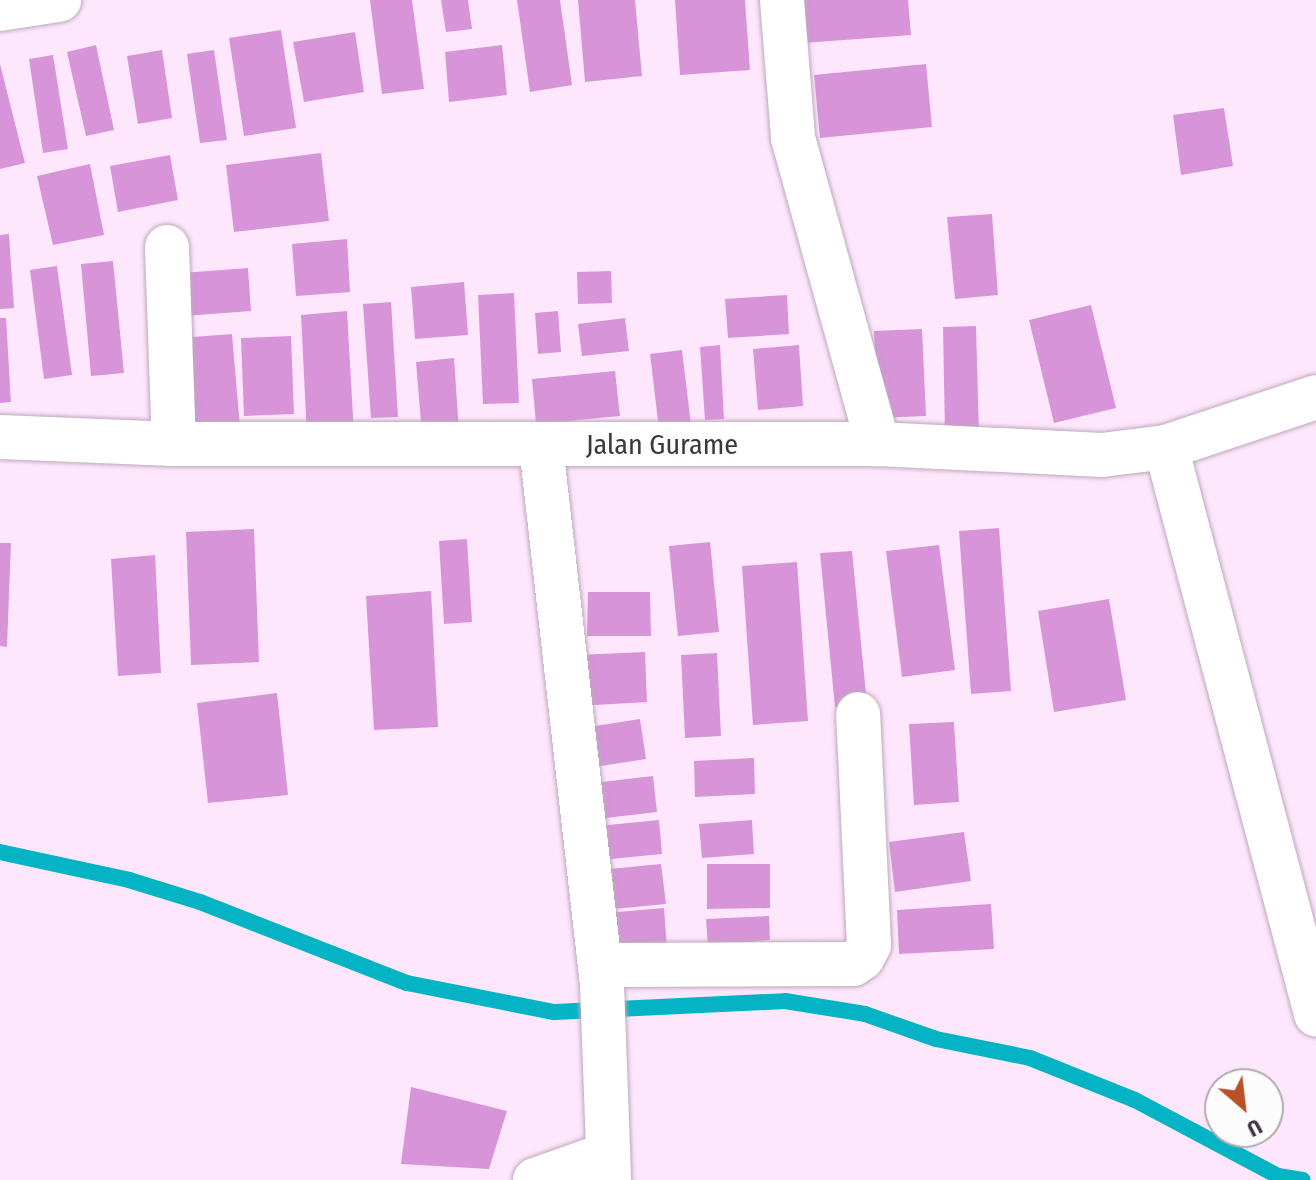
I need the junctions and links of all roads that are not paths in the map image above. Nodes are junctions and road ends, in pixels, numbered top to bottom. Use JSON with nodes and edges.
{"nodes":[{"id":1,"x":59,"y":0,"type":"edge"},
{"id":2,"x":782,"y":0,"type":"edge"},
{"id":3,"x":0,"y":9,"type":"edge"},
{"id":4,"x":167,"y":247,"type":"dead end"},
{"id":5,"x":1316,"y":397,"type":"edge"},
{"id":6,"x":0,"y":437,"type":"edge"},
{"id":7,"x":174,"y":444,"type":"junction"},
{"id":8,"x":878,"y":444,"type":"junction"},
{"id":9,"x":541,"y":446,"type":"junction"},
{"id":10,"x":1166,"y":447,"type":"junction"},
{"id":11,"x":858,"y":714,"type":"dead end"},
{"id":12,"x":601,"y":975,"type":"junction"},
{"id":13,"x":1316,"y":1014,"type":"edge"},
{"id":14,"x":607,"y":1168,"type":"edge"},
{"id":15,"x":535,"y":1180,"type":"edge"}],
"edges":[{"from":1,"to":3,"type":"street"},
{"from":2,"to":8,"type":"street"},
{"from":4,"to":7,"type":"street"},
{"from":5,"to":10,"type":"street","name":"Jalan Gurame"},
{"from":6,"to":7,"type":"street","name":"Jalan Gurame"},
{"from":7,"to":9,"type":"street","name":"Jalan Gurame"},
{"from":8,"to":9,"type":"street","name":"Jalan Gurame"},
{"from":8,"to":10,"type":"street","name":"Jalan Gurame"},
{"from":9,"to":12,"type":"street"},
{"from":10,"to":13,"type":"street"},
{"from":11,"to":12,"type":"street"},
{"from":12,"to":14,"type":"street"},
{"from":14,"to":15,"type":"street"}]}
